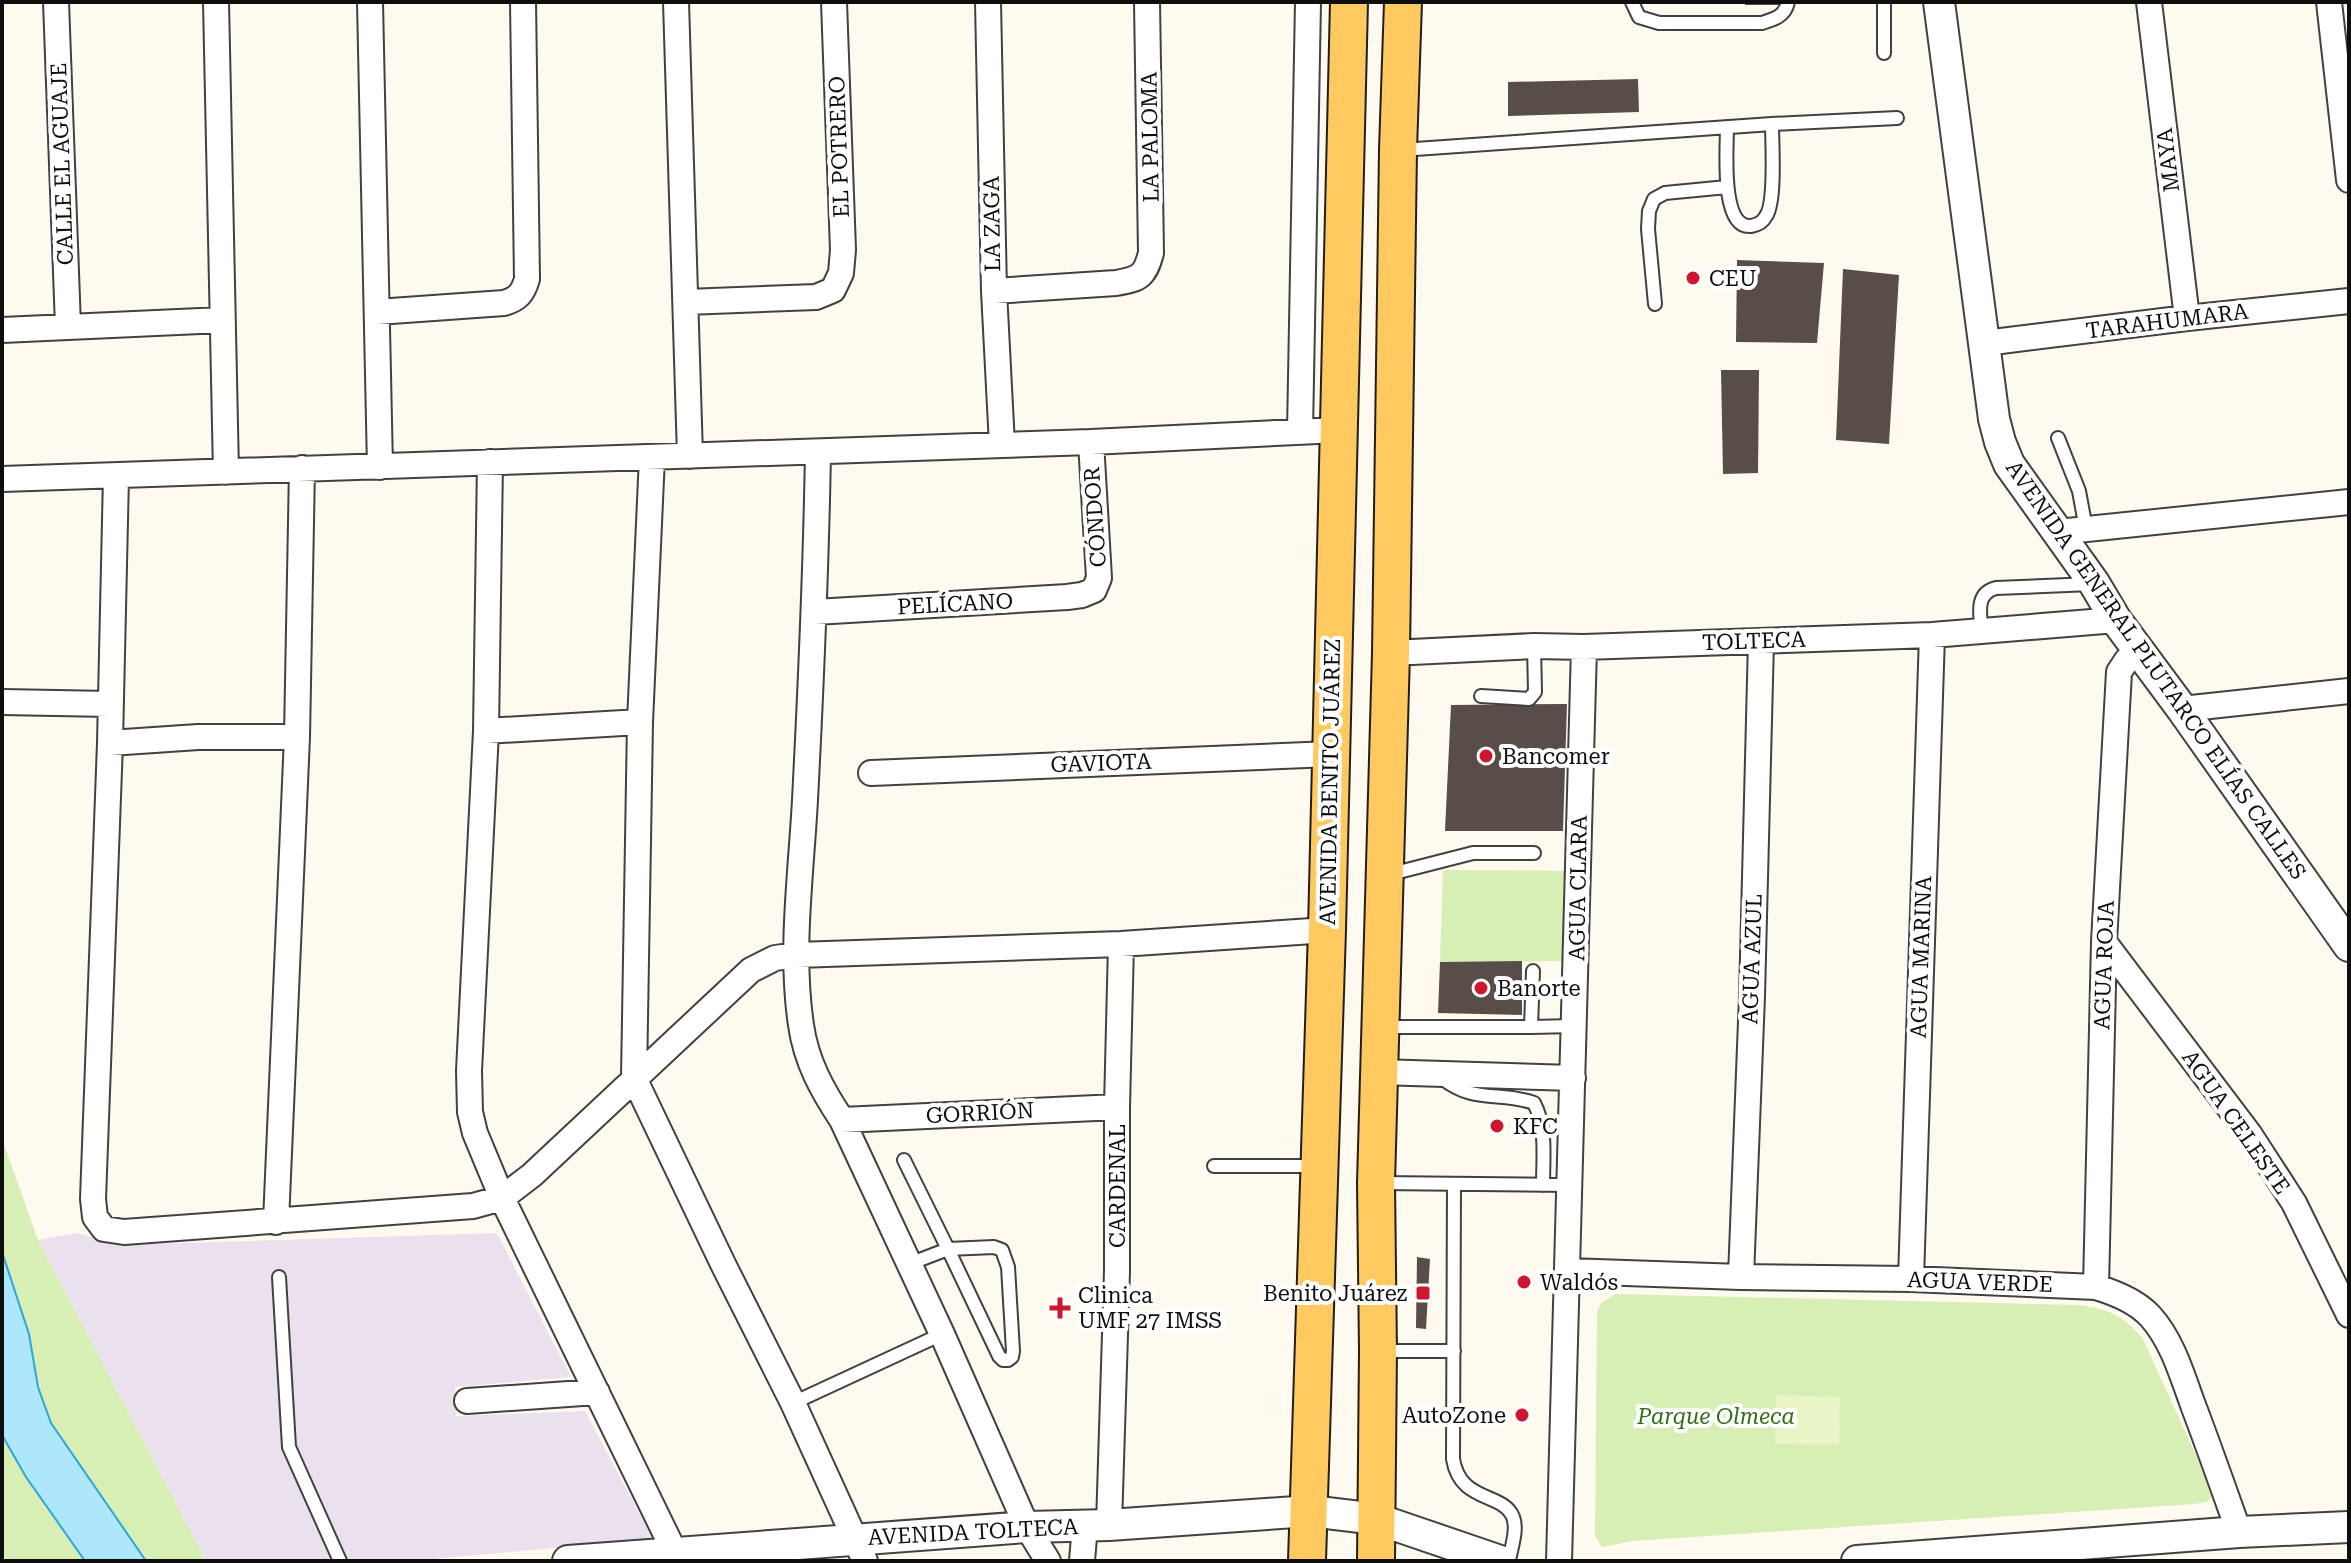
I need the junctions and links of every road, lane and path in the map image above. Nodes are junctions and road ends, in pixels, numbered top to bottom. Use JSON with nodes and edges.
{"nodes":[{"id":1,"x":56,"y":2,"type":"edge"},
{"id":2,"x":216,"y":2,"type":"edge"},
{"id":3,"x":370,"y":2,"type":"edge"},
{"id":4,"x":523,"y":2,"type":"edge"},
{"id":5,"x":676,"y":2,"type":"edge"},
{"id":6,"x":834,"y":2,"type":"edge"},
{"id":7,"x":988,"y":2,"type":"edge"},
{"id":8,"x":1147,"y":2,"type":"edge"},
{"id":9,"x":1308,"y":2,"type":"edge"},
{"id":10,"x":1349,"y":2,"type":"edge"},
{"id":11,"x":1403,"y":2,"type":"edge"},
{"id":12,"x":1632,"y":2,"type":"edge"},
{"id":13,"x":1788,"y":2,"type":"edge"},
{"id":14,"x":1884,"y":2,"type":"edge"},
{"id":15,"x":1939,"y":2,"type":"edge"},
{"id":16,"x":2149,"y":2,"type":"edge"},
{"id":17,"x":2329,"y":2,"type":"edge"},
{"id":18,"x":1884,"y":53,"type":"dead end"},
{"id":19,"x":1897,"y":118,"type":"dead end"},
{"id":20,"x":1772,"y":124,"type":"junction"},
{"id":21,"x":1727,"y":127,"type":"junction"},
{"id":22,"x":1398,"y":150,"type":"junction"},
{"id":23,"x":2349,"y":180,"type":"edge"},
{"id":24,"x":1727,"y":187,"type":"junction"},
{"id":25,"x":994,"y":291,"type":"junction"},
{"id":26,"x":2349,"y":301,"type":"edge"},
{"id":27,"x":686,"y":302,"type":"junction"},
{"id":28,"x":1655,"y":304,"type":"dead end"},
{"id":29,"x":377,"y":312,"type":"junction"},
{"id":30,"x":2187,"y":318,"type":"junction"},
{"id":31,"x":222,"y":320,"type":"junction"},
{"id":32,"x":68,"y":326,"type":"junction"},
{"id":33,"x":2,"y":330,"type":"edge"},
{"id":34,"x":1985,"y":343,"type":"junction"},
{"id":35,"x":1339,"y":430,"type":"junction"},
{"id":36,"x":1300,"y":431,"type":"junction"},
{"id":37,"x":2058,"y":438,"type":"dead end"},
{"id":38,"x":1091,"y":442,"type":"junction"},
{"id":39,"x":1002,"y":445,"type":"junction"},
{"id":40,"x":818,"y":452,"type":"junction"},
{"id":41,"x":690,"y":456,"type":"junction"},
{"id":42,"x":652,"y":457,"type":"junction"},
{"id":43,"x":490,"y":462,"type":"junction"},
{"id":44,"x":380,"y":467,"type":"junction"},
{"id":45,"x":302,"y":468,"type":"junction"},
{"id":46,"x":226,"y":472,"type":"junction"},
{"id":47,"x":116,"y":476,"type":"junction"},
{"id":48,"x":2,"y":479,"type":"edge"},
{"id":49,"x":2349,"y":502,"type":"edge"},
{"id":50,"x":2072,"y":531,"type":"junction"},
{"id":51,"x":2094,"y":583,"type":"junction"},
{"id":52,"x":1094,"y":590,"type":"joint"},
{"id":53,"x":815,"y":612,"type":"junction"},
{"id":54,"x":2116,"y":620,"type":"junction"},
{"id":55,"x":1982,"y":632,"type":"junction"},
{"id":56,"x":1932,"y":635,"type":"junction"},
{"id":57,"x":1761,"y":641,"type":"junction"},
{"id":58,"x":1534,"y":646,"type":"junction"},
{"id":59,"x":1584,"y":647,"type":"junction"},
{"id":60,"x":2139,"y":650,"type":"junction"},
{"id":61,"x":1391,"y":653,"type":"junction"},
{"id":62,"x":2349,"y":691,"type":"edge"},
{"id":63,"x":1481,"y":696,"type":"dead end"},
{"id":64,"x":2,"y":702,"type":"edge"},
{"id":65,"x":110,"y":704,"type":"junction"},
{"id":66,"x":2182,"y":709,"type":"junction"},
{"id":67,"x":640,"y":722,"type":"junction"},
{"id":68,"x":486,"y":731,"type":"junction"},
{"id":69,"x":297,"y":737,"type":"junction"},
{"id":70,"x":110,"y":743,"type":"junction"},
{"id":71,"x":1331,"y":754,"type":"junction"},
{"id":72,"x":871,"y":773,"type":"dead end"},
{"id":73,"x":1534,"y":853,"type":"dead end"},
{"id":74,"x":1384,"y":876,"type":"junction"},
{"id":75,"x":1327,"y":930,"type":"junction"},
{"id":76,"x":2104,"y":942,"type":"junction"},
{"id":77,"x":1121,"y":944,"type":"junction"},
{"id":78,"x":2349,"y":946,"type":"edge"},
{"id":79,"x":797,"y":955,"type":"junction"},
{"id":80,"x":1533,"y":971,"type":"dead end"},
{"id":81,"x":1575,"y":1026,"type":"junction"},
{"id":82,"x":1379,"y":1027,"type":"junction"},
{"id":83,"x":1531,"y":1027,"type":"junction"},
{"id":84,"x":1378,"y":1072,"type":"junction"},
{"id":85,"x":1437,"y":1074,"type":"junction"},
{"id":86,"x":634,"y":1078,"type":"junction"},
{"id":87,"x":1573,"y":1078,"type":"junction"},
{"id":88,"x":1117,"y":1107,"type":"junction"},
{"id":89,"x":842,"y":1120,"type":"junction"},
{"id":90,"x":904,"y":1160,"type":"dead end"},
{"id":91,"x":1214,"y":1166,"type":"dead end"},
{"id":92,"x":1318,"y":1166,"type":"junction"},
{"id":93,"x":1376,"y":1183,"type":"junction"},
{"id":94,"x":1454,"y":1185,"type":"junction"},
{"id":95,"x":1543,"y":1185,"type":"junction"},
{"id":96,"x":1569,"y":1185,"type":"junction"},
{"id":97,"x":502,"y":1198,"type":"junction"},
{"id":98,"x":276,"y":1222,"type":"junction"},
{"id":99,"x":948,"y":1249,"type":"junction"},
{"id":100,"x":909,"y":1264,"type":"junction"},
{"id":101,"x":1568,"y":1271,"type":"junction"},
{"id":102,"x":279,"y":1277,"type":"dead end"},
{"id":103,"x":1741,"y":1277,"type":"junction"},
{"id":104,"x":1911,"y":1279,"type":"junction"},
{"id":105,"x":2096,"y":1287,"type":"junction"},
{"id":106,"x":2349,"y":1315,"type":"edge"},
{"id":107,"x":942,"y":1334,"type":"junction"},
{"id":108,"x":1378,"y":1351,"type":"junction"},
{"id":109,"x":1454,"y":1351,"type":"junction"},
{"id":110,"x":597,"y":1392,"type":"junction"},
{"id":111,"x":467,"y":1401,"type":"dead end"},
{"id":112,"x":793,"y":1403,"type":"junction"},
{"id":113,"x":1310,"y":1511,"type":"junction"},
{"id":114,"x":1377,"y":1519,"type":"junction"},
{"id":115,"x":1097,"y":1525,"type":"junction"},
{"id":116,"x":1027,"y":1527,"type":"junction"},
{"id":117,"x":2349,"y":1527,"type":"edge"},
{"id":118,"x":2239,"y":1532,"type":"junction"},
{"id":119,"x":860,"y":1550,"type":"edge"},
{"id":120,"x":2061,"y":1554,"type":"edge"},
{"id":121,"x":675,"y":1557,"type":"edge"},
{"id":122,"x":340,"y":1561,"type":"edge"},
{"id":123,"x":568,"y":1561,"type":"edge"},
{"id":124,"x":1048,"y":1561,"type":"edge"},
{"id":125,"x":1082,"y":1561,"type":"edge"},
{"id":126,"x":1307,"y":1561,"type":"edge"},
{"id":127,"x":1376,"y":1561,"type":"edge"},
{"id":128,"x":1500,"y":1561,"type":"edge"},
{"id":129,"x":1509,"y":1561,"type":"edge"},
{"id":130,"x":1559,"y":1561,"type":"edge"},
{"id":131,"x":1857,"y":1561,"type":"edge"}],
"edges":[{"from":1,"to":32,"type":"street","name":"CALLE EL AGUAJE"},
{"from":2,"to":31,"type":"street"},
{"from":3,"to":29,"type":"street"},
{"from":4,"to":29,"type":"street"},
{"from":5,"to":27,"type":"street"},
{"from":6,"to":27,"type":"street","name":"EL POTRERO"},
{"from":7,"to":25,"type":"street","name":"LA ZAGA"},
{"from":8,"to":25,"type":"street","name":"LA PALOMA"},
{"from":9,"to":36,"type":"street"},
{"from":10,"to":35,"type":"main road","name":"AVENIDA BENITO JUÁREZ"},
{"from":11,"to":22,"type":"main road"},
{"from":12,"to":13,"type":"lane"},
{"from":14,"to":18,"type":"lane"},
{"from":15,"to":34,"type":"street","name":"AVENIDA GENERAL PLUTARCO ELÍAS CALLES"},
{"from":16,"to":30,"type":"street","name":"MAYA"},
{"from":17,"to":23,"type":"street"},
{"from":19,"to":20,"type":"lane"},
{"from":20,"to":21,"type":"lane"},
{"from":20,"to":24,"type":"lane"},
{"from":21,"to":22,"type":"lane"},
{"from":21,"to":24,"type":"lane"},
{"from":22,"to":61,"type":"main road"},
{"from":24,"to":28,"type":"lane"},
{"from":25,"to":39,"type":"street","name":"LA ZAGA"},
{"from":26,"to":30,"type":"street","name":"TARAHUMARA"},
{"from":27,"to":41,"type":"street"},
{"from":29,"to":44,"type":"street"},
{"from":30,"to":34,"type":"street","name":"TARAHUMARA"},
{"from":31,"to":32,"type":"street"},
{"from":31,"to":46,"type":"street"},
{"from":32,"to":33,"type":"street"},
{"from":34,"to":50,"type":"street","name":"AVENIDA GENERAL PLUTARCO ELÍAS CALLES"},
{"from":35,"to":36,"type":"street"},
{"from":35,"to":71,"type":"main road","name":"AVENIDA BENITO JUÁREZ"},
{"from":36,"to":38,"type":"street"},
{"from":37,"to":50,"type":"lane"},
{"from":38,"to":39,"type":"street"},
{"from":38,"to":52,"type":"street","name":"CÓNDOR"},
{"from":39,"to":40,"type":"street"},
{"from":40,"to":41,"type":"street"},
{"from":40,"to":53,"type":"street"},
{"from":41,"to":42,"type":"street"},
{"from":42,"to":43,"type":"street"},
{"from":42,"to":67,"type":"street"},
{"from":43,"to":44,"type":"street"},
{"from":43,"to":68,"type":"street"},
{"from":44,"to":45,"type":"street"},
{"from":45,"to":46,"type":"street"},
{"from":45,"to":69,"type":"street"},
{"from":46,"to":47,"type":"street"},
{"from":47,"to":48,"type":"street"},
{"from":47,"to":65,"type":"street"},
{"from":49,"to":50,"type":"street"},
{"from":50,"to":51,"type":"street","name":"AVENIDA GENERAL PLUTARCO ELÍAS CALLES"},
{"from":51,"to":54,"type":"street","name":"AVENIDA GENERAL PLUTARCO ELÍAS CALLES"},
{"from":51,"to":55,"type":"lane"},
{"from":52,"to":53,"type":"street","name":"PELÍCANO"},
{"from":53,"to":79,"type":"street"},
{"from":54,"to":55,"type":"street","name":"TOLTECA"},
{"from":54,"to":60,"type":"street","name":"AVENIDA GENERAL PLUTARCO ELÍAS CALLES"},
{"from":55,"to":56,"type":"street","name":"TOLTECA"},
{"from":56,"to":57,"type":"street","name":"TOLTECA"},
{"from":56,"to":104,"type":"street","name":"AGUA MARINA"},
{"from":57,"to":59,"type":"street","name":"TOLTECA"},
{"from":57,"to":103,"type":"street","name":"AGUA AZUL"},
{"from":58,"to":59,"type":"street","name":"TOLTECA"},
{"from":58,"to":61,"type":"street","name":"TOLTECA"},
{"from":58,"to":63,"type":"lane"},
{"from":59,"to":81,"type":"street","name":"AGUA CLARA"},
{"from":60,"to":66,"type":"street","name":"AVENIDA GENERAL PLUTARCO ELÍAS CALLES"},
{"from":60,"to":76,"type":"street","name":"AGUA ROJA"},
{"from":61,"to":74,"type":"main road"},
{"from":62,"to":66,"type":"street"},
{"from":64,"to":65,"type":"street"},
{"from":65,"to":70,"type":"street"},
{"from":66,"to":78,"type":"street","name":"AVENIDA GENERAL PLUTARCO ELÍAS CALLES"},
{"from":67,"to":68,"type":"street"},
{"from":67,"to":86,"type":"street"},
{"from":68,"to":97,"type":"street"},
{"from":69,"to":70,"type":"street"},
{"from":69,"to":98,"type":"street"},
{"from":70,"to":98,"type":"street"},
{"from":71,"to":72,"type":"street","name":"GAVIOTA"},
{"from":71,"to":75,"type":"main road","name":"AVENIDA BENITO JUÁREZ"},
{"from":73,"to":74,"type":"lane"},
{"from":74,"to":82,"type":"main road"},
{"from":75,"to":77,"type":"street"},
{"from":75,"to":92,"type":"main road","name":"AVENIDA BENITO JUÁREZ"},
{"from":76,"to":105,"type":"street","name":"AGUA ROJA"},
{"from":76,"to":106,"type":"street","name":"AGUA CELESTE"},
{"from":77,"to":79,"type":"street"},
{"from":77,"to":88,"type":"street","name":"CARDENAL"},
{"from":79,"to":86,"type":"street"},
{"from":79,"to":89,"type":"street"},
{"from":80,"to":83,"type":"lane"},
{"from":81,"to":83,"type":"lane"},
{"from":81,"to":87,"type":"street","name":"AGUA CLARA"},
{"from":82,"to":83,"type":"lane"},
{"from":82,"to":84,"type":"main road"},
{"from":84,"to":85,"type":"street"},
{"from":84,"to":93,"type":"main road"},
{"from":85,"to":87,"type":"street"},
{"from":85,"to":95,"type":"lane"},
{"from":86,"to":97,"type":"street"},
{"from":86,"to":112,"type":"street"},
{"from":87,"to":96,"type":"street","name":"AGUA CLARA"},
{"from":88,"to":89,"type":"street","name":"GORRIÓN"},
{"from":88,"to":115,"type":"street","name":"CARDENAL"},
{"from":89,"to":100,"type":"street"},
{"from":90,"to":99,"type":"lane"},
{"from":91,"to":92,"type":"lane"},
{"from":92,"to":113,"type":"main road","name":"AVENIDA BENITO JUÁREZ"},
{"from":93,"to":94,"type":"lane"},
{"from":93,"to":108,"type":"main road"},
{"from":94,"to":95,"type":"lane"},
{"from":94,"to":109,"type":"lane"},
{"from":95,"to":96,"type":"lane"},
{"from":96,"to":101,"type":"street","name":"AGUA CLARA"},
{"from":97,"to":98,"type":"street"},
{"from":97,"to":110,"type":"street"},
{"from":99,"to":99,"type":"lane"},
{"from":99,"to":100,"type":"lane"},
{"from":100,"to":107,"type":"street"},
{"from":101,"to":103,"type":"street","name":"AGUA VERDE"},
{"from":101,"to":130,"type":"street","name":"AGUA CLARA"},
{"from":102,"to":122,"type":"lane"},
{"from":103,"to":104,"type":"street","name":"AGUA VERDE"},
{"from":104,"to":105,"type":"street","name":"AGUA VERDE"},
{"from":105,"to":118,"type":"street","name":"AGUA VERDE"},
{"from":107,"to":112,"type":"lane"},
{"from":107,"to":116,"type":"street"},
{"from":108,"to":109,"type":"lane"},
{"from":108,"to":114,"type":"main road"},
{"from":109,"to":129,"type":"lane"},
{"from":110,"to":111,"type":"street"},
{"from":110,"to":121,"type":"street"},
{"from":112,"to":119,"type":"street"},
{"from":113,"to":114,"type":"street","name":"AVENIDA TOLTECA"},
{"from":113,"to":115,"type":"street","name":"AVENIDA TOLTECA"},
{"from":113,"to":126,"type":"main road","name":"AVENIDA BENITO JUÁREZ"},
{"from":114,"to":127,"type":"main road"},
{"from":114,"to":128,"type":"street","name":"AVENIDA TOLTECA"},
{"from":115,"to":116,"type":"street","name":"AVENIDA TOLTECA"},
{"from":115,"to":125,"type":"street","name":"CARDENAL"},
{"from":116,"to":119,"type":"street","name":"AVENIDA TOLTECA"},
{"from":116,"to":124,"type":"street"},
{"from":117,"to":118,"type":"street"},
{"from":118,"to":120,"type":"street"},
{"from":119,"to":121,"type":"street","name":"AVENIDA TOLTECA"},
{"from":120,"to":131,"type":"street"},
{"from":121,"to":123,"type":"street","name":"AVENIDA TOLTECA"}]}
